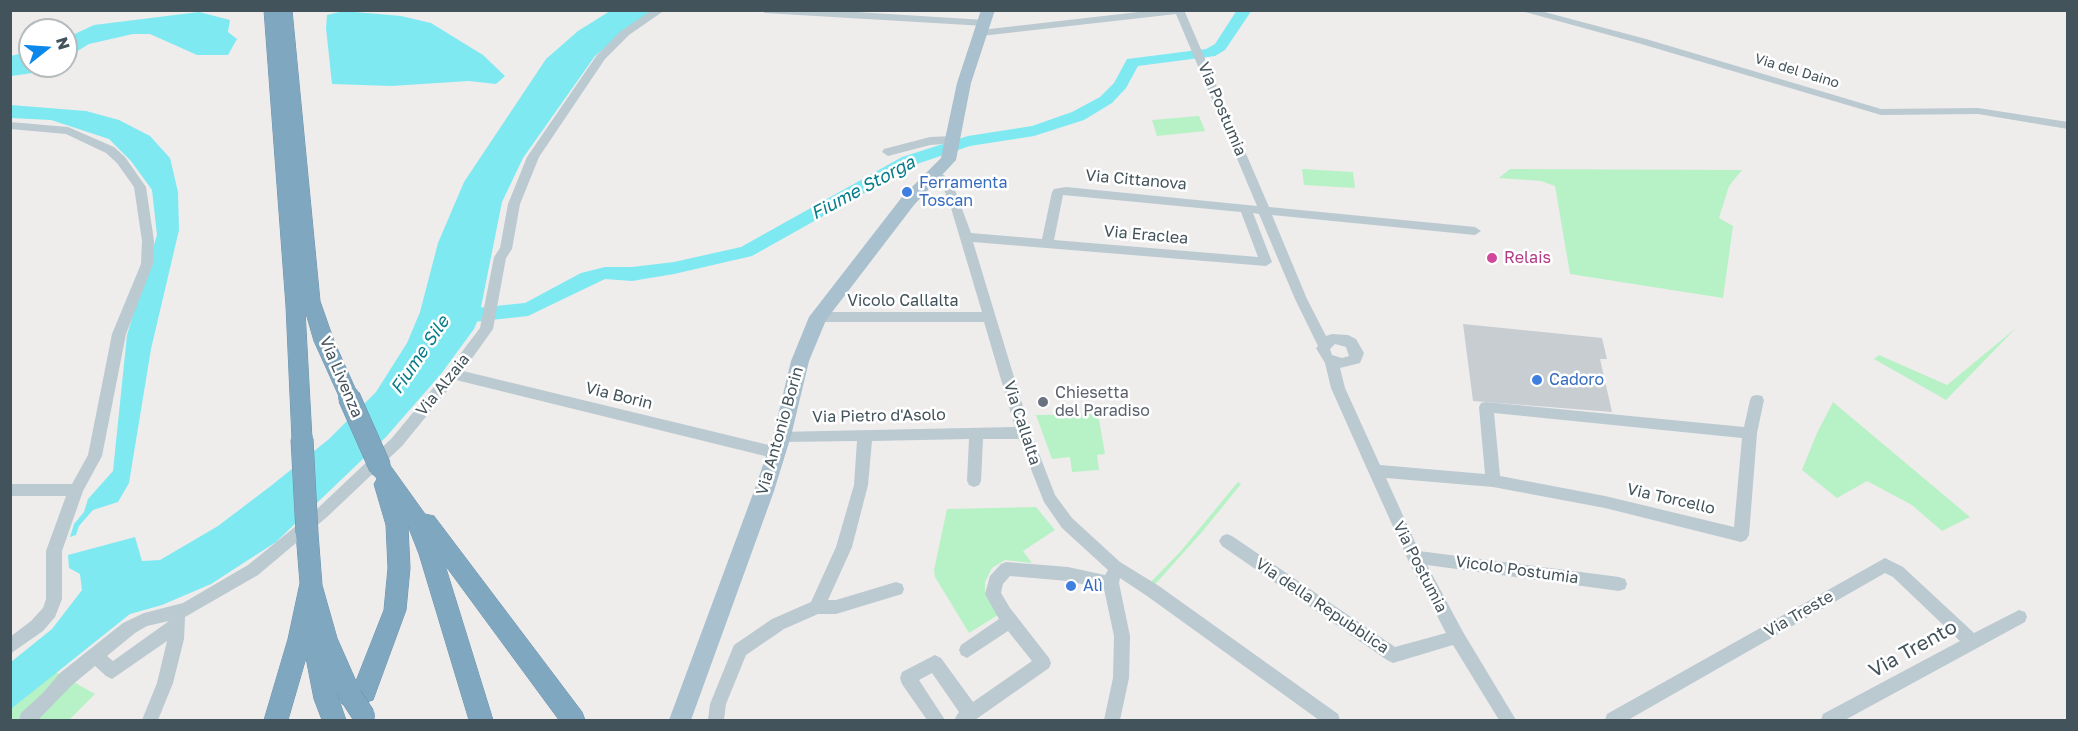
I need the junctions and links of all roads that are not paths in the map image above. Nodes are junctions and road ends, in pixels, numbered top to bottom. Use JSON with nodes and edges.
{"nodes":[{"id":1,"x":271,"y":10,"type":"edge"},
{"id":2,"x":285,"y":10,"type":"edge"},
{"id":3,"x":660,"y":10,"type":"edge"},
{"id":4,"x":765,"y":10,"type":"edge"},
{"id":5,"x":1081,"y":10,"type":"edge"},
{"id":6,"x":1523,"y":10,"type":"edge"},
{"id":7,"x":1179,"y":11,"type":"edge"},
{"id":8,"x":1156,"y":12,"type":"edge"},
{"id":9,"x":985,"y":22,"type":"edge"},
{"id":10,"x":1085,"y":22,"type":"junction"},
{"id":11,"x":10,"y":125,"type":"edge"},
{"id":12,"x":2067,"y":126,"type":"edge"},
{"id":13,"x":952,"y":146,"type":"junction"},
{"id":14,"x":888,"y":152,"type":"dead end"},
{"id":15,"x":935,"y":174,"type":"junction"},
{"id":16,"x":1245,"y":207,"type":"junction"},
{"id":17,"x":1263,"y":208,"type":"junction"},
{"id":18,"x":1475,"y":231,"type":"dead end"},
{"id":19,"x":965,"y":237,"type":"junction"},
{"id":20,"x":1047,"y":243,"type":"junction"},
{"id":21,"x":1307,"y":310,"type":"junction"},
{"id":22,"x":818,"y":317,"type":"junction"},
{"id":23,"x":988,"y":317,"type":"junction"},
{"id":24,"x":1337,"y":339,"type":"junction"},
{"id":25,"x":1324,"y":345,"type":"junction"},
{"id":26,"x":1331,"y":361,"type":"junction"},
{"id":27,"x":1352,"y":362,"type":"junction"},
{"id":28,"x":453,"y":374,"type":"junction"},
{"id":29,"x":1757,"y":400,"type":"dead end"},
{"id":30,"x":1346,"y":405,"type":"junction"},
{"id":31,"x":976,"y":433,"type":"junction"},
{"id":32,"x":1024,"y":433,"type":"junction"},
{"id":33,"x":1750,"y":433,"type":"junction"},
{"id":34,"x":865,"y":435,"type":"junction"},
{"id":35,"x":779,"y":444,"type":"junction"},
{"id":36,"x":380,"y":466,"type":"junction"},
{"id":37,"x":1375,"y":471,"type":"junction"},
{"id":38,"x":974,"y":480,"type":"dead end"},
{"id":39,"x":1493,"y":481,"type":"junction"},
{"id":40,"x":10,"y":490,"type":"edge"},
{"id":41,"x":76,"y":490,"type":"junction"},
{"id":42,"x":414,"y":514,"type":"junction"},
{"id":43,"x":1227,"y":541,"type":"dead end"},
{"id":44,"x":1414,"y":557,"type":"junction"},
{"id":45,"x":1113,"y":575,"type":"junction"},
{"id":46,"x":308,"y":583,"type":"junction"},
{"id":47,"x":1619,"y":584,"type":"dead end"},
{"id":48,"x":896,"y":589,"type":"dead end"},
{"id":49,"x":817,"y":606,"type":"junction"},
{"id":50,"x":2019,"y":617,"type":"dead end"},
{"id":51,"x":177,"y":619,"type":"junction"},
{"id":52,"x":1010,"y":621,"type":"junction"},
{"id":53,"x":1457,"y":637,"type":"junction"},
{"id":54,"x":1971,"y":640,"type":"junction"},
{"id":55,"x":10,"y":647,"type":"edge"},
{"id":56,"x":967,"y":650,"type":"dead end"},
{"id":57,"x":95,"y":655,"type":"junction"},
{"id":58,"x":362,"y":706,"type":"edge"},
{"id":59,"x":967,"y":717,"type":"edge"},
{"id":60,"x":27,"y":719,"type":"dead end"},
{"id":61,"x":150,"y":720,"type":"edge"},
{"id":62,"x":276,"y":720,"type":"edge"},
{"id":63,"x":334,"y":720,"type":"edge"},
{"id":64,"x":481,"y":720,"type":"edge"},
{"id":65,"x":573,"y":720,"type":"edge"},
{"id":66,"x":680,"y":720,"type":"edge"},
{"id":67,"x":716,"y":720,"type":"edge"},
{"id":68,"x":937,"y":720,"type":"edge"},
{"id":69,"x":1112,"y":720,"type":"edge"},
{"id":70,"x":1332,"y":720,"type":"edge"},
{"id":71,"x":1508,"y":720,"type":"edge"},
{"id":72,"x":1613,"y":720,"type":"edge"},
{"id":73,"x":1829,"y":720,"type":"edge"}],
"edges":[{"from":1,"to":46,"type":"highway","name":"Via Livenza","bridge":true},
{"from":2,"to":36,"type":"highway","name":"Via Livenza","bridge":true},
{"from":3,"to":28,"type":"street","name":"Via Alzaia"},
{"from":4,"to":9,"type":"street"},
{"from":5,"to":10,"type":"street"},
{"from":6,"to":12,"type":"street","name":"Via del Daino"},
{"from":7,"to":8,"type":"street"},
{"from":7,"to":17,"type":"street","name":"Via Postumia"},
{"from":8,"to":10,"type":"street"},
{"from":9,"to":10,"type":"street"},
{"from":9,"to":13,"type":"main road"},
{"from":11,"to":41,"type":"street"},
{"from":13,"to":14,"type":"street"},
{"from":13,"to":15,"type":"main road"},
{"from":15,"to":19,"type":"street","name":"Via Callalta"},
{"from":15,"to":22,"type":"main road","name":"Via Antonio Borin"},
{"from":16,"to":17,"type":"street","name":"Via Cittanova"},
{"from":16,"to":20,"type":"street","name":"Via Cittanova"},
{"from":16,"to":20,"type":"street","name":"Via Eraclea"},
{"from":17,"to":18,"type":"street"},
{"from":17,"to":21,"type":"street","name":"Via Postumia"},
{"from":19,"to":20,"type":"street","name":"Via Eraclea"},
{"from":19,"to":23,"type":"street","name":"Via Callalta"},
{"from":21,"to":24,"type":"street","name":"Via Postumia"},
{"from":21,"to":25,"type":"street","name":"Via Postumia"},
{"from":22,"to":23,"type":"street","name":"Vicolo Callalta"},
{"from":22,"to":35,"type":"main road","name":"Via Antonio Borin"},
{"from":23,"to":32,"type":"street","name":"Via Callalta"},
{"from":24,"to":25,"type":"street"},
{"from":24,"to":27,"type":"street","name":"Via Postumia"},
{"from":25,"to":26,"type":"street","name":"Via Postumia"},
{"from":26,"to":27,"type":"street"},
{"from":26,"to":30,"type":"street","name":"Via Postumia"},
{"from":27,"to":30,"type":"street","name":"Via Postumia"},
{"from":28,"to":35,"type":"street","name":"Via Borin"},
{"from":28,"to":51,"type":"street","name":"Via Alzaia"},
{"from":29,"to":33,"type":"street","name":"Via Torcello"},
{"from":30,"to":37,"type":"street","name":"Via Postumia"},
{"from":31,"to":32,"type":"street","name":"Via Pietro d'Asolo"},
{"from":31,"to":34,"type":"street","name":"Via Pietro d'Asolo"},
{"from":31,"to":38,"type":"street"},
{"from":32,"to":45,"type":"street","name":"Via Callalta"},
{"from":33,"to":39,"type":"street"},
{"from":33,"to":39,"type":"street","name":"Via Torcello"},
{"from":34,"to":35,"type":"street","name":"Via Pietro d'Asolo"},
{"from":34,"to":49,"type":"street"},
{"from":35,"to":66,"type":"main road","name":"Via Antonio Borin"},
{"from":36,"to":42,"type":"highway","name":"Via Livenza"},
{"from":36,"to":58,"type":"highway"},
{"from":37,"to":39,"type":"street","name":"Via Torcello"},
{"from":37,"to":44,"type":"street","name":"Via Postumia"},
{"from":40,"to":41,"type":"street"},
{"from":41,"to":55,"type":"street"},
{"from":42,"to":64,"type":"highway","name":"Via Livenza"},
{"from":42,"to":65,"type":"highway"},
{"from":43,"to":53,"type":"street","name":"Via della Repubblica"},
{"from":44,"to":47,"type":"street","name":"Vicolo Postumia"},
{"from":44,"to":53,"type":"street","name":"Via Postumia"},
{"from":45,"to":52,"type":"street"},
{"from":45,"to":69,"type":"street"},
{"from":45,"to":70,"type":"street","name":"Via Callalta"},
{"from":46,"to":58,"type":"highway","name":"Via Livenza"},
{"from":46,"to":62,"type":"highway"},
{"from":46,"to":63,"type":"highway"},
{"from":48,"to":49,"type":"street"},
{"from":49,"to":67,"type":"street"},
{"from":50,"to":54,"type":"street","name":"Via Trento"},
{"from":51,"to":57,"type":"street","name":"Via Alzaia"},
{"from":51,"to":57,"type":"street"},
{"from":51,"to":61,"type":"street"},
{"from":52,"to":56,"type":"street"},
{"from":52,"to":59,"type":"street"},
{"from":53,"to":71,"type":"street","name":"Via Postumia"},
{"from":54,"to":72,"type":"street","name":"Via Treste"},
{"from":54,"to":73,"type":"street","name":"Via Trento"},
{"from":57,"to":60,"type":"street","name":"Via Alzaia"},
{"from":59,"to":68,"type":"street"}]}
